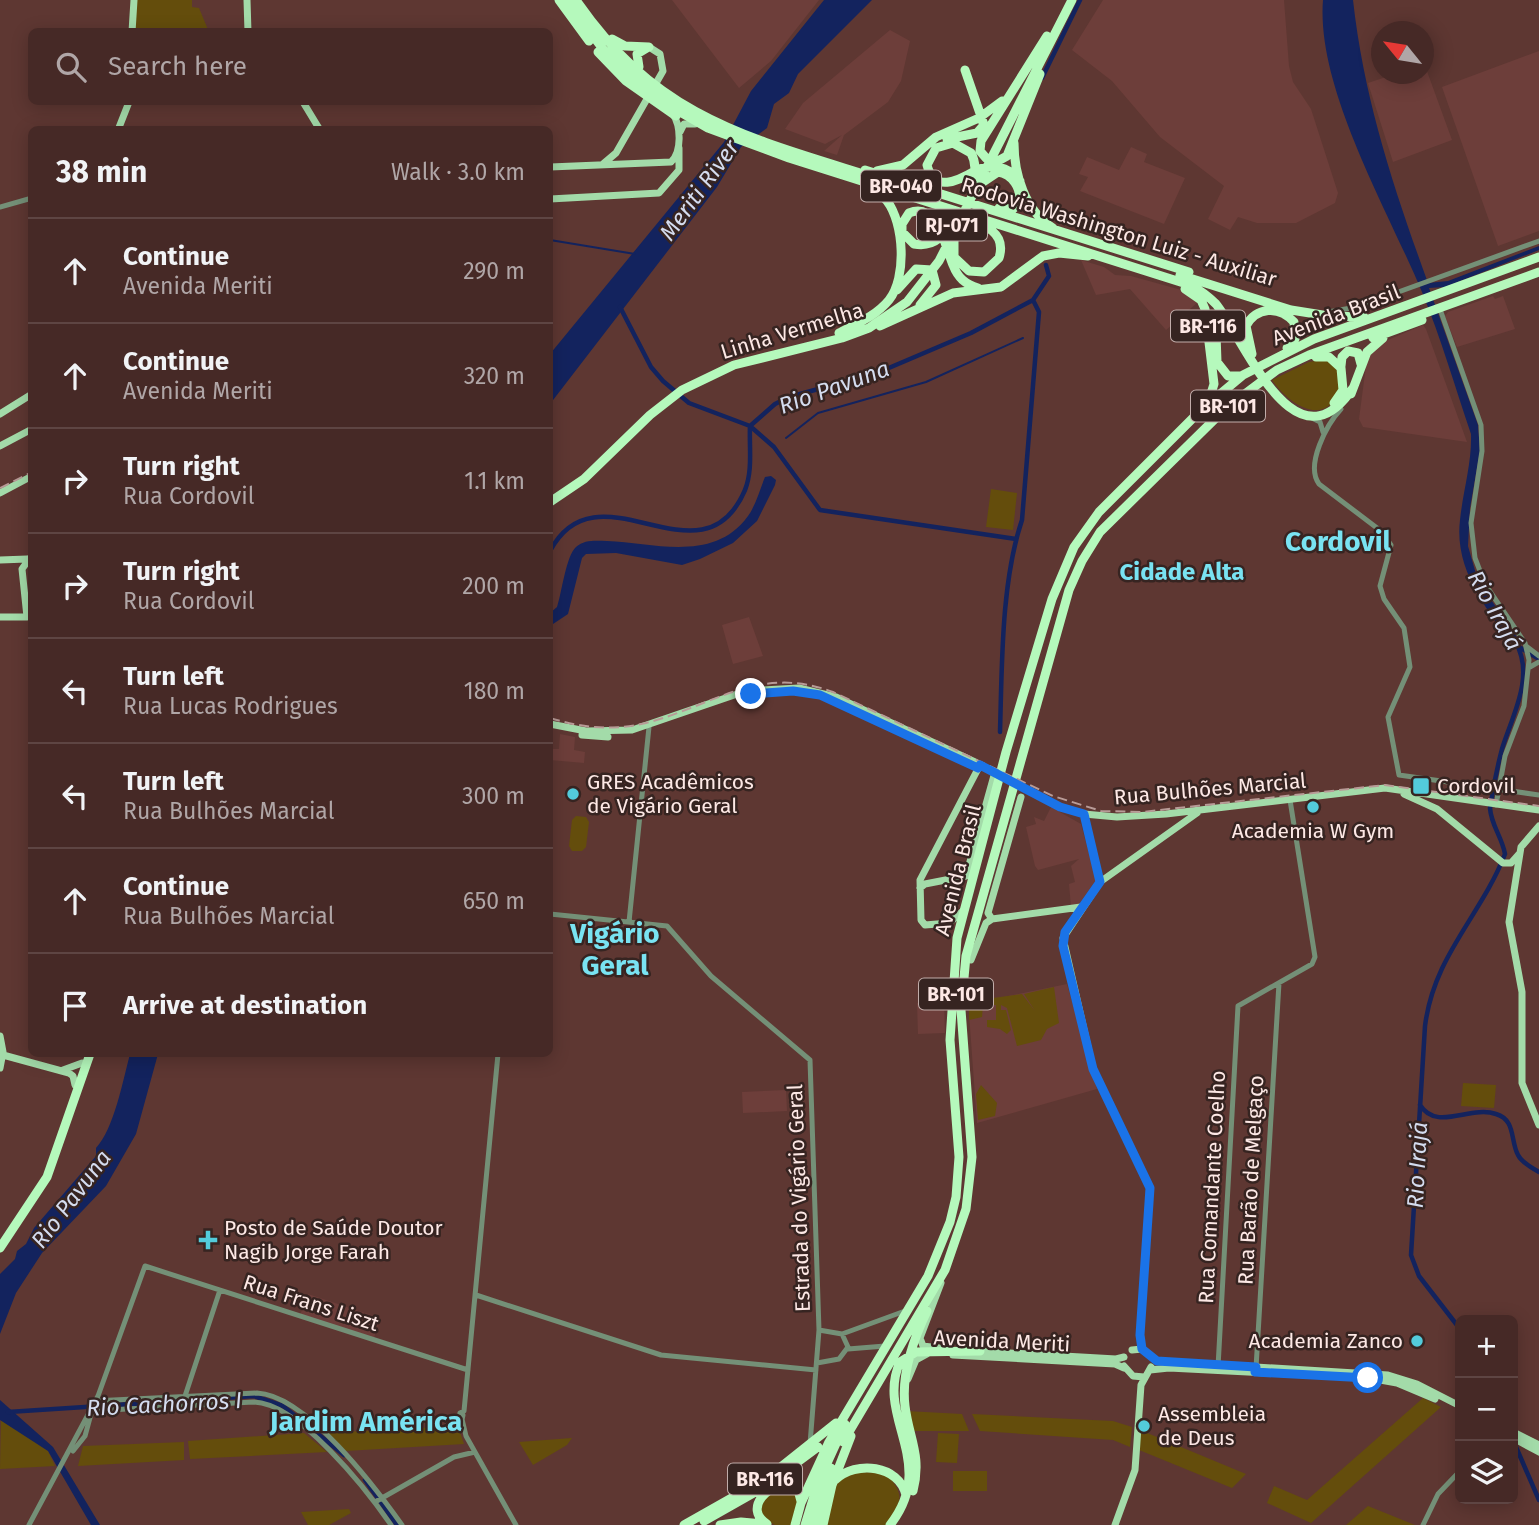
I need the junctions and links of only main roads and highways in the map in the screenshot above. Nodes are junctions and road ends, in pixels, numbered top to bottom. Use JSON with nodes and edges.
{"nodes":[{"id":1,"x":134,"y":0,"type":"edge"},
{"id":2,"x":247,"y":0,"type":"edge"},
{"id":3,"x":563,"y":0,"type":"edge"},
{"id":4,"x":576,"y":0,"type":"edge"},
{"id":5,"x":583,"y":0,"type":"edge"},
{"id":6,"x":1069,"y":0,"type":"edge"},
{"id":7,"x":132,"y":28,"type":"edge"},
{"id":8,"x":248,"y":28,"type":"edge"},
{"id":9,"x":1054,"y":29,"type":"junction"},
{"id":10,"x":612,"y":38,"type":"junction"},
{"id":11,"x":649,"y":47,"type":"junction"},
{"id":12,"x":639,"y":66,"type":"junction"},
{"id":13,"x":965,"y":70,"type":"dead end"},
{"id":14,"x":1014,"y":90,"type":"junction"},
{"id":15,"x":128,"y":105,"type":"edge"},
{"id":16,"x":305,"y":105,"type":"edge"},
{"id":17,"x":672,"y":114,"type":"junction"},
{"id":18,"x":697,"y":120,"type":"junction"},
{"id":19,"x":120,"y":126,"type":"edge"},
{"id":20,"x":318,"y":126,"type":"edge"},
{"id":21,"x":708,"y":128,"type":"junction"},
{"id":22,"x":719,"y":129,"type":"junction"},
{"id":23,"x":1016,"y":129,"type":"junction"},
{"id":24,"x":678,"y":136,"type":"junction"},
{"id":25,"x":678,"y":145,"type":"junction"},
{"id":26,"x":768,"y":147,"type":"junction"},
{"id":27,"x":618,"y":149,"type":"junction"},
{"id":28,"x":664,"y":164,"type":"junction"},
{"id":29,"x":628,"y":165,"type":"junction"},
{"id":30,"x":601,"y":166,"type":"junction"},
{"id":31,"x":553,"y":167,"type":"edge"},
{"id":32,"x":857,"y":167,"type":"junction"},
{"id":33,"x":675,"y":176,"type":"junction"},
{"id":34,"x":926,"y":176,"type":"junction"},
{"id":35,"x":851,"y":177,"type":"junction"},
{"id":36,"x":1020,"y":181,"type":"junction"},
{"id":37,"x":918,"y":187,"type":"junction"},
{"id":38,"x":896,"y":190,"type":"junction"},
{"id":39,"x":972,"y":192,"type":"junction"},
{"id":40,"x":941,"y":194,"type":"junction"},
{"id":41,"x":553,"y":199,"type":"edge"},
{"id":42,"x":956,"y":221,"type":"junction"},
{"id":43,"x":1038,"y":232,"type":"junction"},
{"id":44,"x":1067,"y":235,"type":"junction"},
{"id":45,"x":1084,"y":240,"type":"junction"},
{"id":46,"x":1088,"y":256,"type":"junction"},
{"id":47,"x":1129,"y":259,"type":"junction"},
{"id":48,"x":1539,"y":259,"type":"edge"},
{"id":49,"x":1147,"y":275,"type":"junction"},
{"id":50,"x":1539,"y":275,"type":"edge"},
{"id":51,"x":1180,"y":278,"type":"junction"},
{"id":52,"x":983,"y":290,"type":"junction"},
{"id":53,"x":890,"y":299,"type":"junction"},
{"id":54,"x":1438,"y":305,"type":"junction"},
{"id":55,"x":916,"y":309,"type":"junction"},
{"id":56,"x":1422,"y":310,"type":"junction"},
{"id":57,"x":1380,"y":315,"type":"junction"},
{"id":58,"x":1335,"y":317,"type":"junction"},
{"id":59,"x":1364,"y":325,"type":"junction"},
{"id":60,"x":1399,"y":329,"type":"junction"},
{"id":61,"x":1234,"y":333,"type":"junction"},
{"id":62,"x":840,"y":336,"type":"junction"},
{"id":63,"x":1314,"y":339,"type":"junction"},
{"id":64,"x":1363,"y":341,"type":"junction"},
{"id":65,"x":1282,"y":353,"type":"junction"},
{"id":66,"x":1316,"y":357,"type":"junction"},
{"id":67,"x":1254,"y":360,"type":"junction"},
{"id":68,"x":1361,"y":364,"type":"junction"},
{"id":69,"x":1341,"y":368,"type":"junction"},
{"id":70,"x":1243,"y":375,"type":"junction"},
{"id":71,"x":1353,"y":388,"type":"junction"},
{"id":72,"x":1273,"y":390,"type":"junction"},
{"id":73,"x":28,"y":396,"type":"edge"},
{"id":74,"x":1279,"y":400,"type":"junction"},
{"id":75,"x":1201,"y":410,"type":"junction"},
{"id":76,"x":0,"y":414,"type":"edge"},
{"id":77,"x":28,"y":431,"type":"edge"},
{"id":78,"x":0,"y":446,"type":"edge"},
{"id":79,"x":28,"y":478,"type":"edge"},
{"id":80,"x":0,"y":493,"type":"edge"},
{"id":81,"x":553,"y":498,"type":"edge"},
{"id":82,"x":1139,"y":499,"type":"junction"},
{"id":83,"x":1111,"y":500,"type":"junction"},
{"id":84,"x":28,"y":557,"type":"edge"},
{"id":85,"x":0,"y":558,"type":"edge"},
{"id":86,"x":1077,"y":559,"type":"junction"},
{"id":87,"x":28,"y":561,"type":"edge"},
{"id":88,"x":0,"y":617,"type":"edge"},
{"id":89,"x":553,"y":726,"type":"edge"},
{"id":90,"x":1012,"y":755,"type":"junction"},
{"id":91,"x":979,"y":766,"type":"junction"},
{"id":92,"x":994,"y":774,"type":"junction"},
{"id":93,"x":1369,"y":790,"type":"junction"},
{"id":94,"x":1036,"y":794,"type":"junction"},
{"id":95,"x":1008,"y":796,"type":"junction"},
{"id":96,"x":1444,"y":796,"type":"junction"},
{"id":97,"x":1437,"y":809,"type":"junction"},
{"id":98,"x":1539,"y":810,"type":"edge"},
{"id":99,"x":1184,"y":815,"type":"junction"},
{"id":100,"x":1539,"y":826,"type":"edge"},
{"id":101,"x":1519,"y":854,"type":"junction"},
{"id":102,"x":1503,"y":863,"type":"junction"},
{"id":103,"x":922,"y":884,"type":"junction"},
{"id":104,"x":1515,"y":884,"type":"junction"},
{"id":105,"x":981,"y":896,"type":"junction"},
{"id":106,"x":1082,"y":907,"type":"junction"},
{"id":107,"x":1068,"y":910,"type":"junction"},
{"id":108,"x":962,"y":914,"type":"junction"},
{"id":109,"x":992,"y":919,"type":"junction"},
{"id":110,"x":1073,"y":919,"type":"junction"},
{"id":111,"x":949,"y":923,"type":"junction"},
{"id":112,"x":957,"y":938,"type":"junction"},
{"id":113,"x":973,"y":946,"type":"junction"},
{"id":114,"x":971,"y":960,"type":"junction"},
{"id":115,"x":958,"y":968,"type":"junction"},
{"id":116,"x":0,"y":1036,"type":"edge"},
{"id":117,"x":3,"y":1053,"type":"junction"},
{"id":118,"x":85,"y":1057,"type":"edge"},
{"id":119,"x":0,"y":1068,"type":"edge"},
{"id":120,"x":75,"y":1085,"type":"junction"},
{"id":121,"x":1539,"y":1125,"type":"edge"},
{"id":122,"x":963,"y":1149,"type":"junction"},
{"id":123,"x":958,"y":1184,"type":"junction"},
{"id":124,"x":970,"y":1186,"type":"junction"},
{"id":125,"x":970,"y":1211,"type":"junction"},
{"id":126,"x":0,"y":1241,"type":"edge"},
{"id":127,"x":0,"y":1248,"type":"edge"},
{"id":128,"x":941,"y":1283,"type":"junction"},
{"id":129,"x":935,"y":1294,"type":"junction"},
{"id":130,"x":917,"y":1301,"type":"junction"},
{"id":131,"x":1141,"y":1345,"type":"junction"},
{"id":132,"x":882,"y":1347,"type":"junction"},
{"id":133,"x":926,"y":1349,"type":"junction"},
{"id":134,"x":980,"y":1352,"type":"joint"},
{"id":135,"x":1124,"y":1357,"type":"junction"},
{"id":136,"x":1150,"y":1357,"type":"junction"},
{"id":137,"x":1219,"y":1367,"type":"junction"},
{"id":138,"x":1124,"y":1368,"type":"junction"},
{"id":139,"x":1256,"y":1369,"type":"junction"},
{"id":140,"x":1147,"y":1373,"type":"junction"},
{"id":141,"x":1133,"y":1376,"type":"junction"},
{"id":142,"x":904,"y":1393,"type":"junction"},
{"id":143,"x":1455,"y":1403,"type":"edge"},
{"id":144,"x":1455,"y":1409,"type":"edge"},
{"id":145,"x":847,"y":1411,"type":"junction"},
{"id":146,"x":836,"y":1430,"type":"junction"},
{"id":147,"x":1518,"y":1434,"type":"edge"},
{"id":148,"x":1518,"y":1441,"type":"edge"},
{"id":149,"x":1539,"y":1445,"type":"edge"},
{"id":150,"x":1539,"y":1452,"type":"edge"},
{"id":151,"x":832,"y":1485,"type":"junction"},
{"id":152,"x":906,"y":1496,"type":"junction"},
{"id":153,"x":801,"y":1503,"type":"junction"},
{"id":154,"x":706,"y":1516,"type":"dead end"},
{"id":155,"x":722,"y":1520,"type":"edge"},
{"id":156,"x":684,"y":1525,"type":"edge"},
{"id":157,"x":696,"y":1525,"type":"edge"},
{"id":158,"x":768,"y":1525,"type":"edge"},
{"id":159,"x":795,"y":1525,"type":"edge"},
{"id":160,"x":806,"y":1525,"type":"edge"},
{"id":161,"x":814,"y":1525,"type":"edge"},
{"id":162,"x":823,"y":1525,"type":"edge"},
{"id":163,"x":890,"y":1525,"type":"edge"},
{"id":164,"x":896,"y":1525,"type":"edge"},
{"id":165,"x":1114,"y":1525,"type":"edge"}],
"edges":[{"from":1,"to":7,"type":"main road"},
{"from":2,"to":8,"type":"main road"},
{"from":3,"to":17,"type":"highway"},
{"from":3,"to":21,"type":"highway","number":"BR-040"},
{"from":4,"to":18,"type":"highway","number":"BR-040"},
{"from":5,"to":10,"type":"highway"},
{"from":6,"to":9,"type":"highway","name":"Linha Vermelha","number":"RJ-071"},
{"from":9,"to":14,"type":"highway"},
{"from":9,"to":23,"type":"highway"},
{"from":9,"to":39,"type":"highway","name":"Linha Vermelha","number":"RJ-071"},
{"from":10,"to":11,"type":"highway"},
{"from":10,"to":12,"type":"highway"},
{"from":11,"to":12,"type":"highway"},
{"from":11,"to":27,"type":"main road"},
{"from":12,"to":18,"type":"highway"},
{"from":13,"to":34,"type":"highway"},
{"from":14,"to":23,"type":"highway"},
{"from":14,"to":32,"type":"highway"},
{"from":15,"to":19,"type":"main road"},
{"from":16,"to":20,"type":"main road"},
{"from":17,"to":18,"type":"highway"},
{"from":17,"to":24,"type":"main road"},
{"from":18,"to":21,"type":"highway"},
{"from":18,"to":22,"type":"highway","number":"BR-040"},
{"from":18,"to":24,"type":"main road"},
{"from":21,"to":22,"type":"highway","number":"BR-040"},
{"from":22,"to":26,"type":"highway","number":"BR-040"},
{"from":23,"to":36,"type":"highway"},
{"from":24,"to":25,"type":"main road"},
{"from":25,"to":28,"type":"main road"},
{"from":25,"to":33,"type":"main road"},
{"from":26,"to":32,"type":"highway","name":"Rodovia Washington Luiz - Auxiliar"},
{"from":26,"to":35,"type":"highway","number":"BR-040"},
{"from":26,"to":43,"type":"highway","number":"BR-040"},
{"from":27,"to":29,"type":"main road"},
{"from":27,"to":30,"type":"main road"},
{"from":28,"to":29,"type":"main road"},
{"from":28,"to":33,"type":"main road"},
{"from":29,"to":30,"type":"main road"},
{"from":30,"to":31,"type":"main road"},
{"from":32,"to":37,"type":"highway","name":"Rodovia Washington Luiz - Auxiliar"},
{"from":33,"to":41,"type":"main road"},
{"from":34,"to":37,"type":"highway"},
{"from":34,"to":40,"type":"highway"},
{"from":35,"to":38,"type":"highway","number":"BR-040"},
{"from":35,"to":53,"type":"highway"},
{"from":36,"to":39,"type":"highway"},
{"from":36,"to":44,"type":"highway"},
{"from":37,"to":40,"type":"highway","name":"Rodovia Washington Luiz - Auxiliar"},
{"from":38,"to":42,"type":"highway"},
{"from":38,"to":43,"type":"highway","number":"BR-040"},
{"from":39,"to":40,"type":"highway"},
{"from":39,"to":42,"type":"highway","name":"Linha Vermelha","number":"RJ-071"},
{"from":40,"to":43,"type":"highway","name":"Rodovia Washington Luiz - Auxiliar"},
{"from":42,"to":52,"type":"highway"},
{"from":42,"to":62,"type":"highway","name":"Linha Vermelha","number":"RJ-071"},
{"from":43,"to":44,"type":"highway","name":"Rodovia Washington Luiz - Auxiliar"},
{"from":43,"to":46,"type":"highway","name":"Rodovia Washington Luiz - Auxiliar","number":"BR-116"},
{"from":43,"to":47,"type":"highway","number":"BR-040"},
{"from":43,"to":51,"type":"highway","number":"BR-040"},
{"from":44,"to":45,"type":"highway","name":"Rodovia Washington Luiz - Auxiliar"},
{"from":45,"to":47,"type":"highway"},
{"from":45,"to":58,"type":"highway","name":"Rodovia Washington Luiz - Auxiliar"},
{"from":46,"to":49,"type":"highway","name":"Rodovia Washington Luiz - Auxiliar","number":"BR-116"},
{"from":46,"to":52,"type":"highway"},
{"from":47,"to":51,"type":"highway","number":"BR-040"},
{"from":48,"to":54,"type":"highway","name":"Avenida Brasil"},
{"from":49,"to":51,"type":"highway"},
{"from":49,"to":75,"type":"highway","name":"Rodovia Washington Luiz - Auxiliar","number":"BR-116"},
{"from":50,"to":54,"type":"highway","name":"Avenida Brasil","number":"BR-040"},
{"from":51,"to":58,"type":"highway","number":"BR-040"},
{"from":51,"to":61,"type":"highway","number":"BR-040"},
{"from":51,"to":67,"type":"highway","number":"BR-116"},
{"from":52,"to":55,"type":"highway"},
{"from":53,"to":55,"type":"highway"},
{"from":53,"to":62,"type":"highway"},
{"from":54,"to":56,"type":"highway","name":"Avenida Brasil","number":"BR-040"},
{"from":54,"to":56,"type":"highway","name":"Avenida Brasil","number":"BR-040"},
{"from":55,"to":62,"type":"highway"},
{"from":56,"to":57,"type":"highway","name":"Avenida Brasil","number":"BR-040"},
{"from":56,"to":59,"type":"highway","name":"Avenida Brasil","number":"BR-101"},
{"from":56,"to":60,"type":"highway","name":"Avenida Brasil","number":"BR-040"},
{"from":56,"to":64,"type":"highway"},
{"from":56,"to":86,"type":"highway","name":"Avenida Brasil","number":"BR-101"},
{"from":57,"to":58,"type":"highway","name":"Rodovia Washington Luiz - Auxiliar","number":"BR-040"},
{"from":57,"to":63,"type":"highway","name":"Avenida Brasil"},
{"from":59,"to":63,"type":"highway"},
{"from":59,"to":86,"type":"highway","name":"Avenida Brasil","number":"BR-101"},
{"from":60,"to":64,"type":"highway","name":"Avenida Brasil"},
{"from":60,"to":68,"type":"highway","number":"BR-040"},
{"from":61,"to":67,"type":"highway","number":"BR-040"},
{"from":61,"to":70,"type":"highway"},
{"from":62,"to":81,"type":"highway","name":"Linha Vermelha","number":"RJ-071"},
{"from":63,"to":65,"type":"highway","name":"Avenida Brasil"},
{"from":64,"to":66,"type":"highway","name":"Avenida Brasil"},
{"from":65,"to":67,"type":"highway"},
{"from":65,"to":70,"type":"highway","name":"Avenida Brasil"},
{"from":66,"to":69,"type":"highway"},
{"from":66,"to":82,"type":"highway","name":"Avenida Brasil","number":"BR-101"},
{"from":67,"to":72,"type":"highway","number":"BR-116"},
{"from":68,"to":69,"type":"highway"},
{"from":68,"to":71,"type":"highway","number":"BR-040"},
{"from":69,"to":72,"type":"highway","number":"BR-116"},
{"from":70,"to":75,"type":"highway","name":"Avenida Brasil"},
{"from":71,"to":74,"type":"highway"},
{"from":71,"to":74,"type":"highway"},
{"from":72,"to":74,"type":"highway"},
{"from":73,"to":76,"type":"main road"},
{"from":75,"to":83,"type":"highway","name":"Avenida Brasil","number":"BR-101"},
{"from":77,"to":78,"type":"main road"},
{"from":79,"to":80,"type":"main road"},
{"from":82,"to":86,"type":"highway","number":"BR-101"},
{"from":82,"to":95,"type":"highway","name":"Avenida Brasil","number":"BR-101"},
{"from":83,"to":86,"type":"highway","number":"BR-101"},
{"from":83,"to":90,"type":"highway","name":"Avenida Brasil"},
{"from":84,"to":85,"type":"main road"},
{"from":86,"to":90,"type":"highway","name":"Avenida Brasil","number":"BR-101"},
{"from":86,"to":90,"type":"highway","name":"Avenida Brasil","number":"BR-101"},
{"from":87,"to":88,"type":"main road"},
{"from":89,"to":91,"type":"main road","name":"Rua Bulhões Marcial"},
{"from":90,"to":95,"type":"highway","name":"Avenida Brasil","number":"BR-101"},
{"from":90,"to":95,"type":"highway","name":"Avenida Brasil"},
{"from":91,"to":92,"type":"main road","name":"Rua Bulhões Marcial"},
{"from":91,"to":103,"type":"main road"},
{"from":92,"to":94,"type":"main road","name":"Rua Bulhões Marcial"},
{"from":92,"to":95,"type":"main road","name":"Rua Bulhões Marcial"},
{"from":92,"to":103,"type":"main road"},
{"from":93,"to":96,"type":"main road","name":"Rua Bulhões Marcial"},
{"from":93,"to":97,"type":"main road"},
{"from":93,"to":99,"type":"main road","name":"Rua Bulhões Marcial"},
{"from":94,"to":95,"type":"main road"},
{"from":94,"to":99,"type":"main road","name":"Rua Bulhões Marcial"},
{"from":95,"to":105,"type":"highway","name":"Avenida Brasil","number":"BR-101"},
{"from":95,"to":108,"type":"highway","name":"Avenida Brasil"},
{"from":95,"to":109,"type":"main road"},
{"from":95,"to":113,"type":"highway","name":"Avenida Brasil"},
{"from":95,"to":115,"type":"highway","name":"Avenida Brasil","number":"BR-101"},
{"from":96,"to":97,"type":"main road"},
{"from":96,"to":98,"type":"main road","name":"Rua Bulhões Marcial"},
{"from":97,"to":102,"type":"main road"},
{"from":99,"to":106,"type":"main road"},
{"from":100,"to":101,"type":"main road"},
{"from":101,"to":102,"type":"main road"},
{"from":101,"to":104,"type":"main road"},
{"from":102,"to":104,"type":"main road"},
{"from":103,"to":111,"type":"main road"},
{"from":104,"to":121,"type":"main road"},
{"from":105,"to":113,"type":"highway"},
{"from":105,"to":124,"type":"highway","name":"Avenida Brasil","number":"BR-101"},
{"from":106,"to":107,"type":"main road"},
{"from":106,"to":110,"type":"main road"},
{"from":107,"to":109,"type":"main road"},
{"from":107,"to":110,"type":"main road"},
{"from":108,"to":111,"type":"main road"},
{"from":108,"to":112,"type":"highway","name":"Avenida Brasil"},
{"from":108,"to":115,"type":"highway"},
{"from":109,"to":114,"type":"main road"},
{"from":110,"to":131,"type":"main road"},
{"from":111,"to":112,"type":"main road"},
{"from":112,"to":123,"type":"highway","name":"Avenida Brasil"},
{"from":113,"to":114,"type":"highway","name":"Avenida Brasil"},
{"from":114,"to":125,"type":"highway","name":"Avenida Brasil"},
{"from":115,"to":122,"type":"highway","name":"Avenida Brasil","number":"BR-101"},
{"from":116,"to":117,"type":"main road"},
{"from":117,"to":118,"type":"main road"},
{"from":117,"to":119,"type":"main road"},
{"from":117,"to":120,"type":"main road"},
{"from":118,"to":120,"type":"highway"},
{"from":118,"to":127,"type":"highway"},
{"from":120,"to":126,"type":"highway"},
{"from":122,"to":123,"type":"highway"},
{"from":122,"to":130,"type":"highway","name":"Avenida Brasil","number":"BR-101"},
{"from":123,"to":132,"type":"highway","name":"Avenida Brasil"},
{"from":124,"to":125,"type":"highway","number":"BR-101"},
{"from":124,"to":161,"type":"highway","name":"Avenida Brasil","number":"BR-101"},
{"from":125,"to":128,"type":"highway","name":"Avenida Brasil","number":"BR-101"},
{"from":128,"to":129,"type":"highway","name":"Avenida Brasil","number":"BR-101"},
{"from":128,"to":133,"type":"main road","name":"Avenida Brasil"},
{"from":129,"to":142,"type":"highway"},
{"from":129,"to":151,"type":"highway","name":"Avenida Brasil","number":"BR-101"},
{"from":130,"to":132,"type":"highway","number":"BR-101"},
{"from":130,"to":160,"type":"highway","name":"Avenida Brasil","number":"BR-101"},
{"from":131,"to":135,"type":"main road"},
{"from":131,"to":136,"type":"main road"},
{"from":132,"to":145,"type":"highway","name":"Avenida Brasil","number":"BR-101"},
{"from":133,"to":134,"type":"highway"},
{"from":133,"to":152,"type":"highway"},
{"from":134,"to":135,"type":"main road","name":"Avenida Meriti"},
{"from":135,"to":138,"type":"main road"},
{"from":136,"to":137,"type":"main road"},
{"from":136,"to":140,"type":"main road"},
{"from":137,"to":139,"type":"main road"},
{"from":137,"to":140,"type":"main road"},
{"from":138,"to":141,"type":"main road"},
{"from":138,"to":142,"type":"main road","name":"Avenida Meriti"},
{"from":139,"to":143,"type":"main road"},
{"from":139,"to":144,"type":"main road"},
{"from":140,"to":141,"type":"main road"},
{"from":140,"to":165,"type":"main road"},
{"from":141,"to":165,"type":"main road"},
{"from":142,"to":164,"type":"highway"},
{"from":145,"to":146,"type":"highway","name":"Avenida Brasil","number":"BR-101"},
{"from":145,"to":156,"type":"highway","number":"BR-116"},
{"from":146,"to":153,"type":"highway","name":"Avenida Brasil","number":"BR-101"},
{"from":146,"to":157,"type":"highway","number":"BR-116"},
{"from":147,"to":149,"type":"main road"},
{"from":148,"to":150,"type":"main road"},
{"from":151,"to":152,"type":"highway"},
{"from":151,"to":162,"type":"highway","name":"Avenida Brasil","number":"BR-101"},
{"from":152,"to":163,"type":"highway"},
{"from":153,"to":158,"type":"highway"},
{"from":153,"to":159,"type":"highway","name":"Avenida Brasil","number":"BR-101"},
{"from":154,"to":156,"type":"highway"},
{"from":155,"to":158,"type":"highway"}]}
